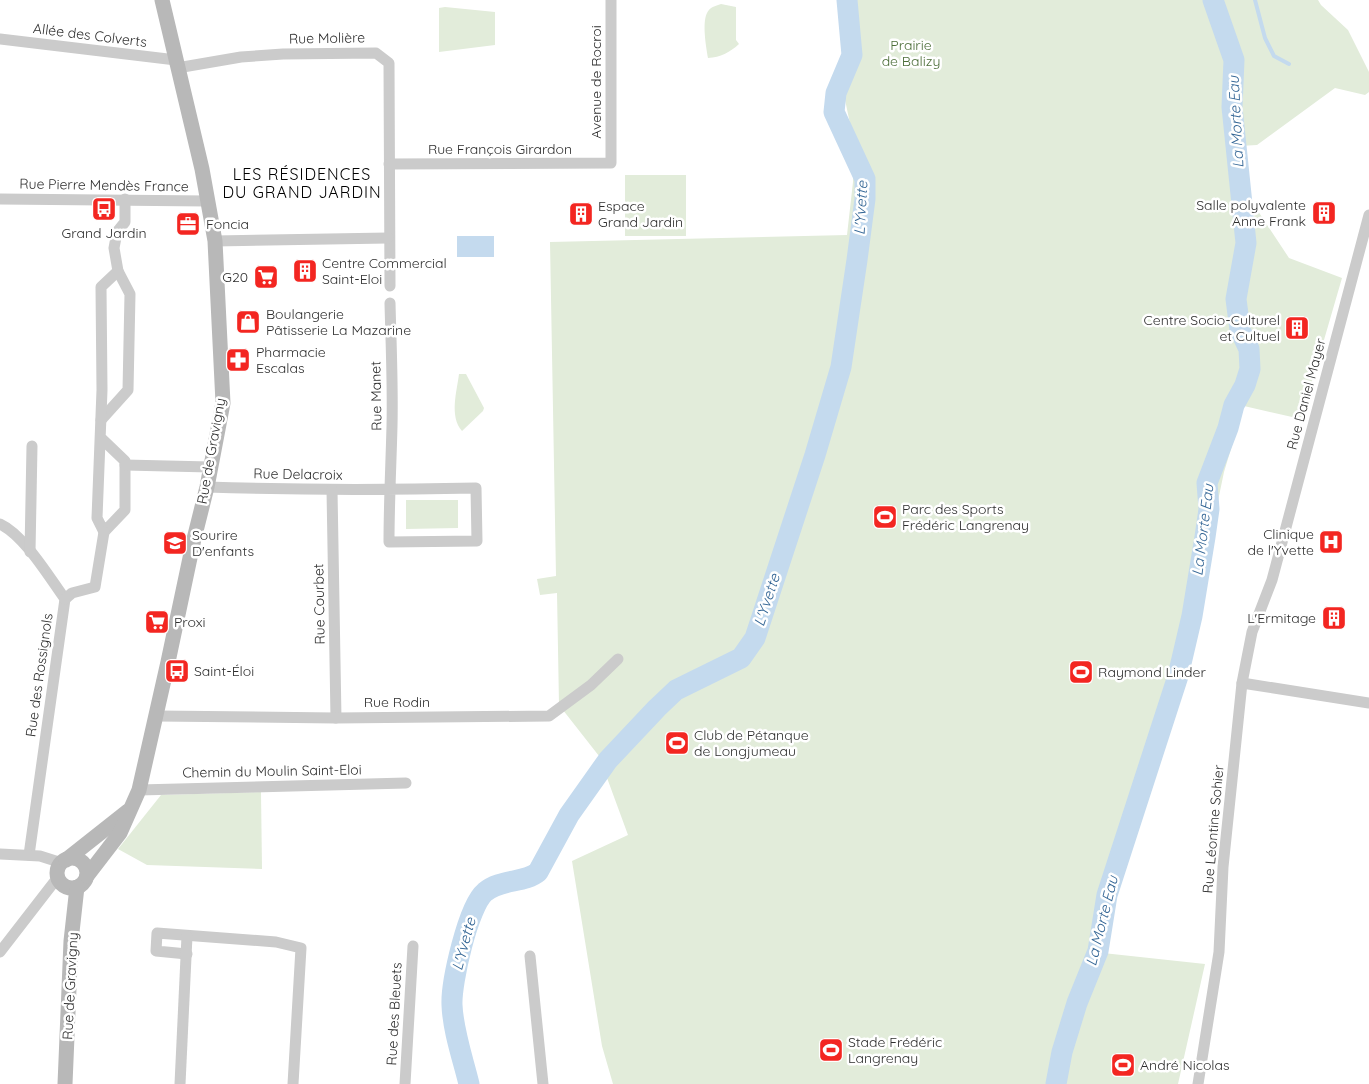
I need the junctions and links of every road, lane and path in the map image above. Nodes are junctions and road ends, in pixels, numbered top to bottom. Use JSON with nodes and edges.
{"nodes":[{"id":1,"x":162,"y":0,"type":"edge"},
{"id":2,"x":611,"y":0,"type":"edge"},
{"id":3,"x":0,"y":39,"type":"edge"},
{"id":4,"x":177,"y":64,"type":"junction"},
{"id":5,"x":611,"y":163,"type":"joint"},
{"id":6,"x":389,"y":164,"type":"junction"},
{"id":7,"x":0,"y":199,"type":"edge"},
{"id":8,"x":125,"y":200,"type":"junction"},
{"id":9,"x":207,"y":201,"type":"junction"},
{"id":10,"x":1369,"y":215,"type":"edge"},
{"id":11,"x":388,"y":238,"type":"junction"},
{"id":12,"x":215,"y":240,"type":"junction"},
{"id":13,"x":118,"y":271,"type":"junction"},
{"id":14,"x":390,"y":286,"type":"dead end"},
{"id":15,"x":390,"y":303,"type":"dead end"},
{"id":16,"x":101,"y":420,"type":"junction"},
{"id":17,"x":101,"y":438,"type":"junction"},
{"id":18,"x":32,"y":446,"type":"dead end"},
{"id":19,"x":125,"y":465,"type":"junction"},
{"id":20,"x":210,"y":467,"type":"junction"},
{"id":21,"x":206,"y":487,"type":"junction"},
{"id":22,"x":390,"y":488,"type":"junction"},
{"id":23,"x":332,"y":490,"type":"junction"},
{"id":24,"x":0,"y":524,"type":"edge"},
{"id":25,"x":104,"y":532,"type":"junction"},
{"id":26,"x":30,"y":552,"type":"junction"},
{"id":27,"x":1272,"y":580,"type":"joint"},
{"id":28,"x":65,"y":599,"type":"junction"},
{"id":29,"x":618,"y":659,"type":"dead end"},
{"id":30,"x":1242,"y":683,"type":"junction"},
{"id":31,"x":1369,"y":702,"type":"edge"},
{"id":32,"x":156,"y":716,"type":"junction"},
{"id":33,"x":336,"y":718,"type":"junction"},
{"id":34,"x":406,"y":784,"type":"dead end"},
{"id":35,"x":139,"y":790,"type":"junction"},
{"id":36,"x":130,"y":810,"type":"junction"},
{"id":37,"x":0,"y":854,"type":"edge"},
{"id":38,"x":29,"y":855,"type":"junction"},
{"id":39,"x":62,"y":867,"type":"junction"},
{"id":40,"x":82,"y":882,"type":"junction"},
{"id":41,"x":187,"y":936,"type":"junction"},
{"id":42,"x":413,"y":946,"type":"dead end"},
{"id":43,"x":0,"y":952,"type":"edge"},
{"id":44,"x":186,"y":954,"type":"junction"},
{"id":45,"x":530,"y":956,"type":"dead end"},
{"id":46,"x":65,"y":1084,"type":"edge"},
{"id":47,"x":180,"y":1084,"type":"edge"},
{"id":48,"x":294,"y":1084,"type":"edge"},
{"id":49,"x":405,"y":1084,"type":"edge"},
{"id":50,"x":543,"y":1084,"type":"edge"},
{"id":51,"x":1198,"y":1084,"type":"edge"}],
"edges":[{"from":1,"to":4,"type":"street","name":"Rue de Gravigny"},
{"from":2,"to":5,"type":"street","name":"Avenue de Rocroi"},
{"from":3,"to":4,"type":"street","name":"Allée des Colverts"},
{"from":4,"to":6,"type":"street","name":"Rue Molière"},
{"from":4,"to":9,"type":"street","name":"Rue de Gravigny"},
{"from":5,"to":6,"type":"street","name":"Rue François Girardon"},
{"from":6,"to":11,"type":"street","name":"Rue Molière"},
{"from":7,"to":8,"type":"street","name":"Rue Pierre Mendès France"},
{"from":8,"to":9,"type":"street","name":"Rue Pierre Mendès France"},
{"from":8,"to":13,"type":"street"},
{"from":9,"to":12,"type":"street","name":"Rue de Gravigny"},
{"from":10,"to":27,"type":"street","name":"Rue Daniel Mayer"},
{"from":11,"to":12,"type":"street"},
{"from":11,"to":14,"type":"street"},
{"from":12,"to":20,"type":"street","name":"Rue de Gravigny"},
{"from":13,"to":16,"type":"street"},
{"from":13,"to":16,"type":"street"},
{"from":15,"to":22,"type":"street","name":"Rue Manet"},
{"from":16,"to":17,"type":"street"},
{"from":17,"to":19,"type":"street"},
{"from":17,"to":25,"type":"street"},
{"from":18,"to":26,"type":"street"},
{"from":19,"to":20,"type":"street"},
{"from":19,"to":25,"type":"street"},
{"from":20,"to":21,"type":"street","name":"Rue de Gravigny"},
{"from":21,"to":23,"type":"street","name":"Rue Delacroix"},
{"from":21,"to":32,"type":"street","name":"Rue de Gravigny"},
{"from":22,"to":22,"type":"street","name":"Rue Delacroix"},
{"from":22,"to":23,"type":"street","name":"Rue Delacroix"},
{"from":23,"to":33,"type":"street","name":"Rue Courbet"},
{"from":24,"to":26,"type":"street","name":"Rue des Rossignols"},
{"from":25,"to":28,"type":"street"},
{"from":26,"to":28,"type":"street","name":"Rue des Rossignols"},
{"from":27,"to":30,"type":"street","name":"Rue Léontine Sohier"},
{"from":28,"to":38,"type":"street","name":"Rue des Rossignols"},
{"from":29,"to":33,"type":"street","name":"Rue Rodin"},
{"from":30,"to":31,"type":"street"},
{"from":30,"to":51,"type":"street","name":"Rue Léontine Sohier"},
{"from":32,"to":33,"type":"street","name":"Rue Rodin"},
{"from":32,"to":35,"type":"street","name":"Rue de Gravigny"},
{"from":34,"to":35,"type":"street","name":"Chemin du Moulin Saint-Eloi"},
{"from":35,"to":36,"type":"street","name":"Rue de Gravigny"},
{"from":36,"to":39,"type":"street","name":"Rue de Gravigny"},
{"from":36,"to":40,"type":"street","name":"Rue de Gravigny"},
{"from":37,"to":38,"type":"street"},
{"from":38,"to":39,"type":"street"},
{"from":39,"to":40,"type":"street"},
{"from":39,"to":40,"type":"street"},
{"from":39,"to":43,"type":"street"},
{"from":40,"to":46,"type":"street","name":"Rue de Gravigny"},
{"from":41,"to":44,"type":"street"},
{"from":41,"to":44,"type":"street"},
{"from":41,"to":48,"type":"street"},
{"from":42,"to":49,"type":"street","name":"Rue des Bleuets"},
{"from":44,"to":47,"type":"street"},
{"from":45,"to":50,"type":"street"}]}
